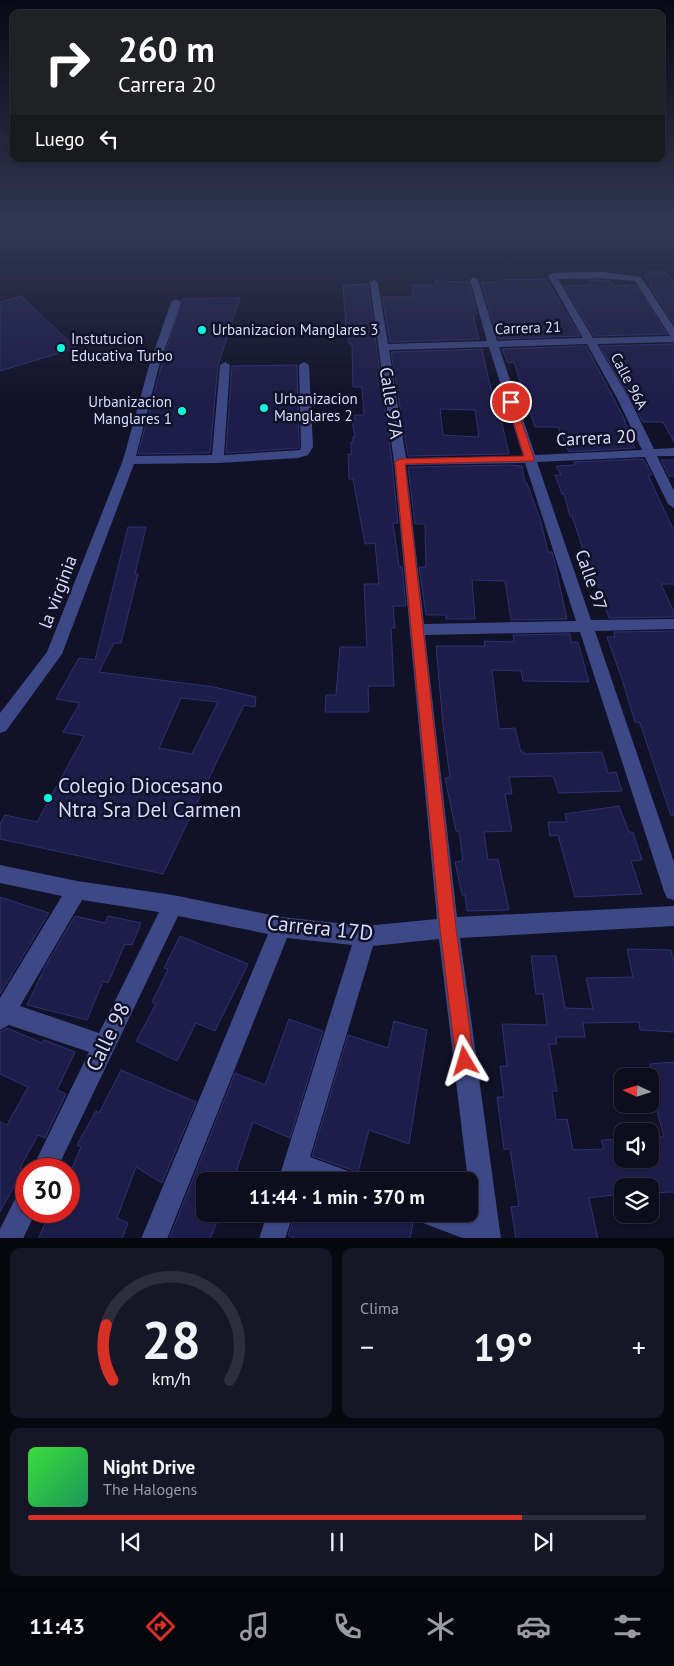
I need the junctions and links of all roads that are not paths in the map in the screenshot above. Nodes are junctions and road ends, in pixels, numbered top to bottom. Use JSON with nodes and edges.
{"nodes":[{"id":1,"x":374,"y":285,"type":"edge"},
{"id":2,"x":475,"y":285,"type":"edge"},
{"id":3,"x":557,"y":285,"type":"edge"},
{"id":4,"x":642,"y":285,"type":"edge"},
{"id":5,"x":176,"y":302,"type":"dead end"},
{"id":6,"x":674,"y":335,"type":"edge"},
{"id":7,"x":674,"y":339,"type":"edge"},
{"id":8,"x":590,"y":340,"type":"junction"},
{"id":9,"x":492,"y":344,"type":"junction"},
{"id":10,"x":382,"y":347,"type":"junction"},
{"id":11,"x":225,"y":365,"type":"dead end"},
{"id":12,"x":304,"y":365,"type":"dead end"},
{"id":13,"x":674,"y":452,"type":"edge"},
{"id":14,"x":650,"y":453,"type":"junction"},
{"id":15,"x":218,"y":458,"type":"junction"},
{"id":16,"x":530,"y":459,"type":"junction"},
{"id":17,"x":130,"y":460,"type":"junction"},
{"id":18,"x":400,"y":462,"type":"junction"},
{"id":19,"x":674,"y":504,"type":"edge"},
{"id":20,"x":674,"y":624,"type":"edge"},
{"id":21,"x":587,"y":627,"type":"junction"},
{"id":22,"x":417,"y":630,"type":"junction"},
{"id":23,"x":0,"y":726,"type":"edge"},
{"id":24,"x":0,"y":874,"type":"edge"},
{"id":25,"x":77,"y":890,"type":"junction"},
{"id":26,"x":674,"y":891,"type":"edge"},
{"id":27,"x":173,"y":905,"type":"junction"},
{"id":28,"x":674,"y":916,"type":"edge"},
{"id":29,"x":281,"y":927,"type":"junction"},
{"id":30,"x":448,"y":928,"type":"junction"},
{"id":31,"x":365,"y":936,"type":"junction"},
{"id":32,"x":2,"y":1016,"type":"edge"},
{"id":33,"x":104,"y":1046,"type":"junction"},
{"id":34,"x":49,"y":1158,"type":"edge"},
{"id":35,"x":292,"y":1172,"type":"edge"},
{"id":36,"x":277,"y":1222,"type":"edge"},
{"id":37,"x":452,"y":1222,"type":"edge"},
{"id":38,"x":16,"y":1223,"type":"edge"},
{"id":39,"x":488,"y":1236,"type":"edge"},
{"id":40,"x":9,"y":1238,"type":"edge"},
{"id":41,"x":154,"y":1238,"type":"edge"},
{"id":42,"x":272,"y":1238,"type":"edge"}],
"edges":[{"from":1,"to":10,"type":"street","name":"Calle 97A"},
{"from":2,"to":9,"type":"street","name":"Calle 97"},
{"from":3,"to":8,"type":"street","name":"Calle 96A"},
{"from":4,"to":6,"type":"street","name":"Calle 96A"},
{"from":5,"to":17,"type":"street","name":"la virginia"},
{"from":7,"to":8,"type":"street","name":"Carrera 21"},
{"from":8,"to":9,"type":"street","name":"Carrera 21"},
{"from":8,"to":14,"type":"street","name":"Calle 96A"},
{"from":9,"to":10,"type":"street","name":"Carrera 21"},
{"from":9,"to":16,"type":"street","name":"Calle 97"},
{"from":10,"to":18,"type":"street","name":"Calle 97A"},
{"from":11,"to":15,"type":"street"},
{"from":12,"to":15,"type":"street"},
{"from":13,"to":14,"type":"street","name":"Carrera 20"},
{"from":14,"to":16,"type":"street","name":"Carrera 20"},
{"from":14,"to":19,"type":"street","name":"Calle 96A"},
{"from":15,"to":17,"type":"street"},
{"from":16,"to":18,"type":"street","name":"Carrera 20"},
{"from":16,"to":21,"type":"street","name":"Calle 97"},
{"from":17,"to":23,"type":"street","name":"la virginia"},
{"from":18,"to":22,"type":"street","name":"Calle 97A"},
{"from":20,"to":21,"type":"street"},
{"from":21,"to":22,"type":"street"},
{"from":21,"to":26,"type":"street","name":"Calle 97"},
{"from":22,"to":30,"type":"street","name":"Calle 97A"},
{"from":24,"to":25,"type":"street","name":"Carrera 17D"},
{"from":25,"to":27,"type":"street","name":"Carrera 17D"},
{"from":25,"to":32,"type":"street"},
{"from":27,"to":29,"type":"street","name":"Carrera 17D"},
{"from":27,"to":33,"type":"street","name":"Calle 98"},
{"from":28,"to":30,"type":"street","name":"Carrera 17D"},
{"from":29,"to":31,"type":"street","name":"Carrera 17D"},
{"from":29,"to":41,"type":"street"},
{"from":30,"to":31,"type":"street","name":"Carrera 17D"},
{"from":30,"to":39,"type":"street","name":"Calle 97A"},
{"from":31,"to":35,"type":"street"},
{"from":32,"to":33,"type":"street"},
{"from":33,"to":34,"type":"street","name":"Calle 98"},
{"from":36,"to":42,"type":"street"},
{"from":37,"to":39,"type":"street"},
{"from":38,"to":40,"type":"street"}]}
